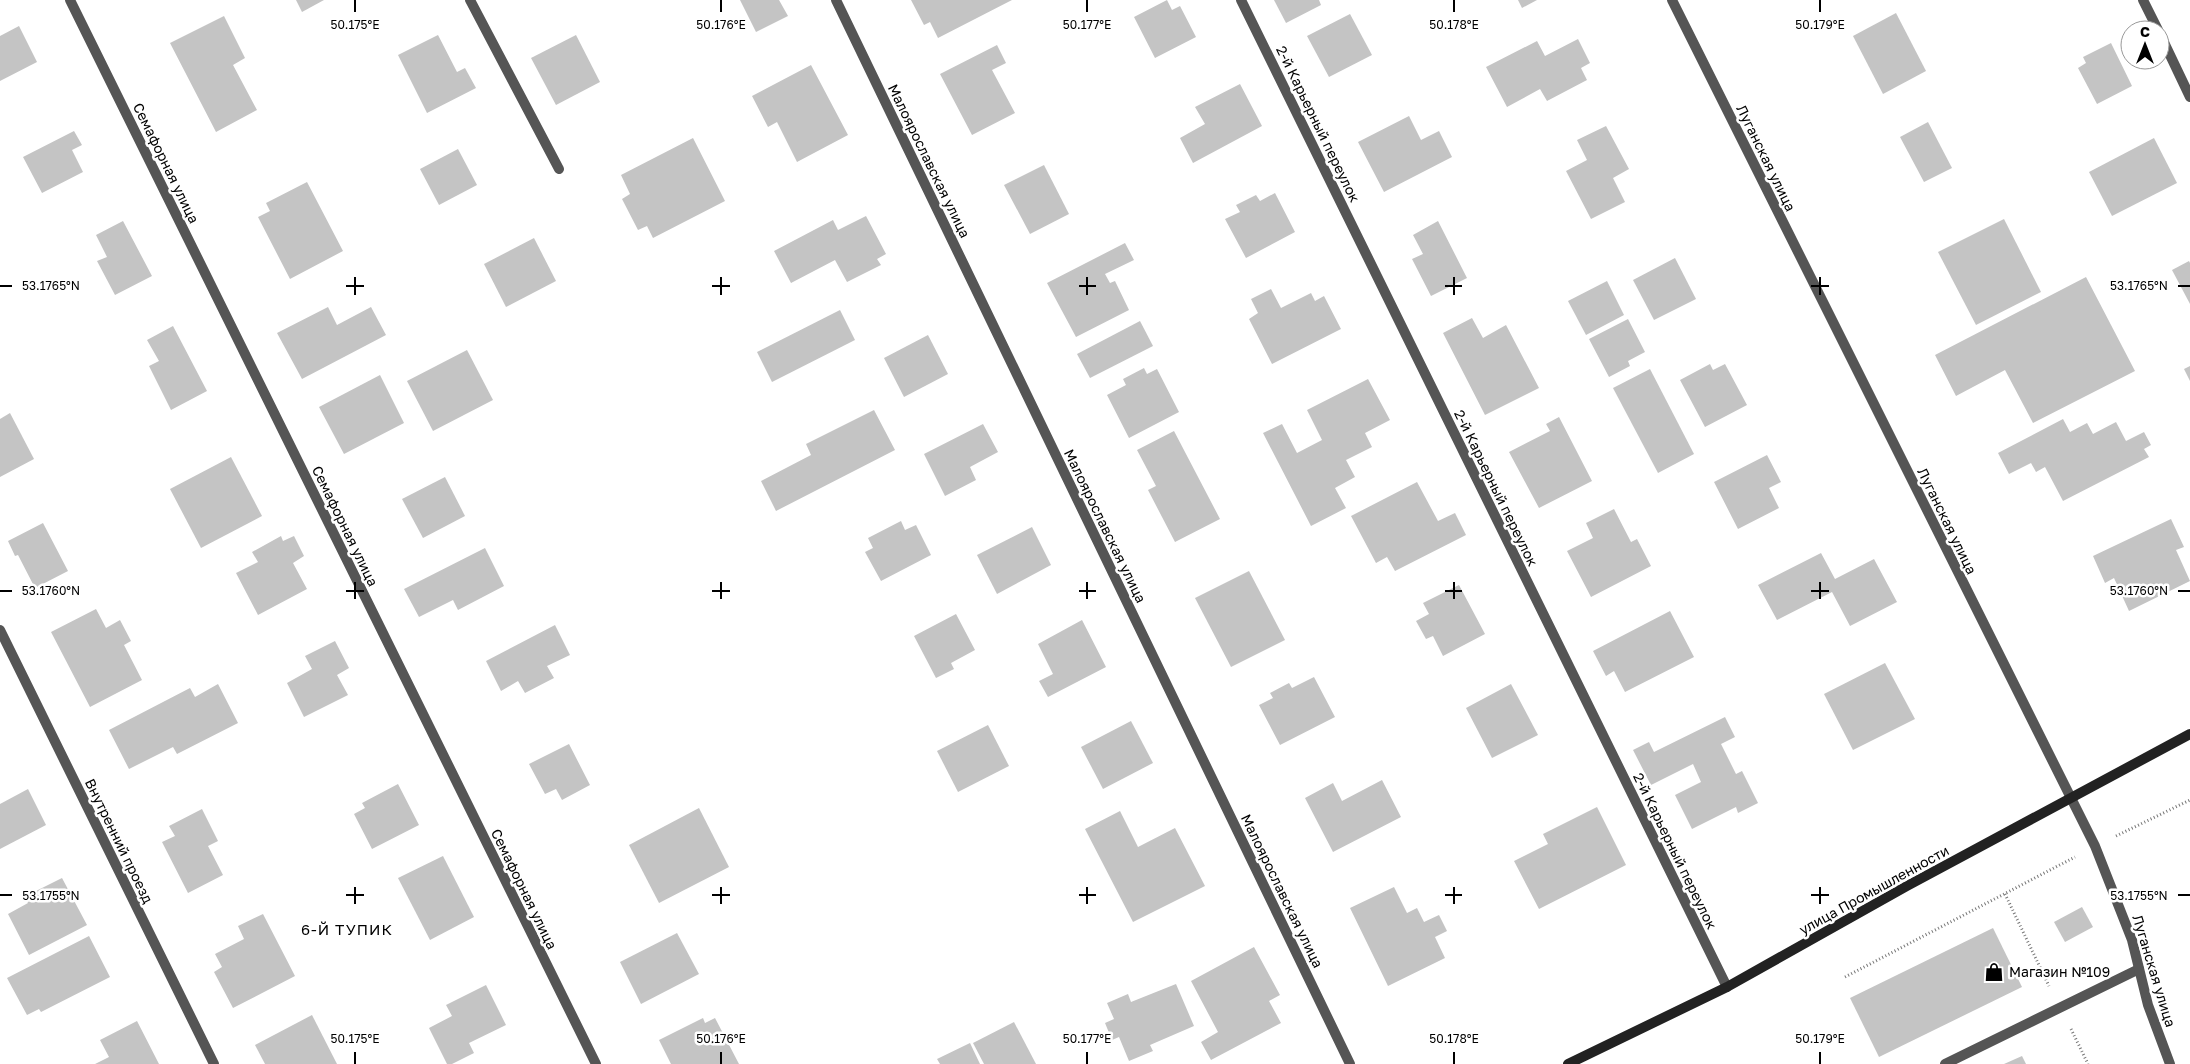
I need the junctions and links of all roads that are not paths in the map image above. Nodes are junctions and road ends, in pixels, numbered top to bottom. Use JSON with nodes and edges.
{"nodes":[{"id":1,"x":70,"y":0,"type":"edge"},
{"id":2,"x":470,"y":0,"type":"edge"},
{"id":3,"x":836,"y":0,"type":"edge"},
{"id":4,"x":1241,"y":0,"type":"edge"},
{"id":5,"x":1672,"y":0,"type":"edge"},
{"id":6,"x":2144,"y":0,"type":"edge"},
{"id":7,"x":2153,"y":20,"type":"edge"},
{"id":8,"x":2170,"y":55,"type":"edge"},
{"id":9,"x":2190,"y":97,"type":"edge"},
{"id":10,"x":559,"y":169,"type":"dead end"},
{"id":11,"x":0,"y":630,"type":"edge"},
{"id":12,"x":2190,"y":734,"type":"edge"},
{"id":13,"x":2070,"y":798,"type":"junction"},
{"id":14,"x":2139,"y":969,"type":"junction"},
{"id":15,"x":1727,"y":987,"type":"junction"},
{"id":16,"x":214,"y":1064,"type":"edge"},
{"id":17,"x":596,"y":1064,"type":"edge"},
{"id":18,"x":1350,"y":1064,"type":"edge"},
{"id":19,"x":1568,"y":1064,"type":"edge"},
{"id":20,"x":1945,"y":1064,"type":"edge"},
{"id":21,"x":2170,"y":1064,"type":"edge"}],
"edges":[{"from":1,"to":17,"type":"street","name":"Семафорная улица"},
{"from":2,"to":10,"type":"street"},
{"from":3,"to":18,"type":"street","name":"Малоярославская улица"},
{"from":4,"to":15,"type":"street","name":"2-й Карьерный переулок"},
{"from":5,"to":13,"type":"street","name":"Луганская улица"},
{"from":6,"to":7,"type":"street"},
{"from":8,"to":9,"type":"street"},
{"from":11,"to":16,"type":"street","name":"Внутренний проезд"},
{"from":12,"to":13,"type":"main road","name":"улица Промышленности"},
{"from":13,"to":14,"type":"street","name":"Луганская улица"},
{"from":13,"to":15,"type":"main road","name":"улица Промышленности"},
{"from":14,"to":20,"type":"street"},
{"from":14,"to":21,"type":"street","name":"Луганская улица"},
{"from":15,"to":19,"type":"main road","name":"улица Промышленности"}]}
